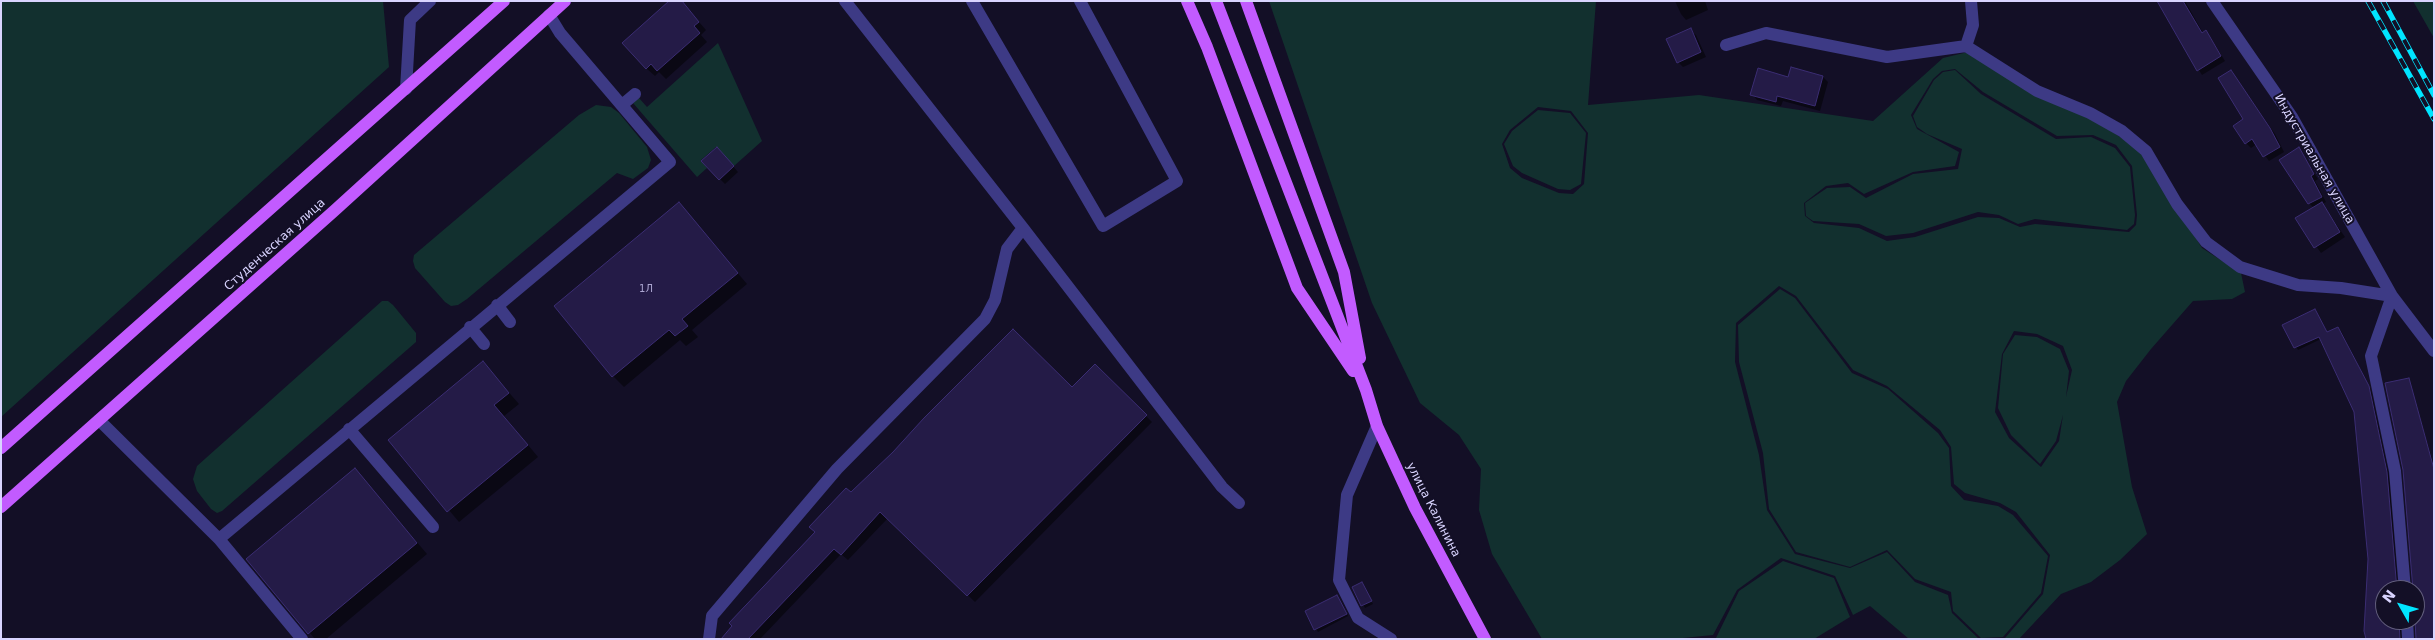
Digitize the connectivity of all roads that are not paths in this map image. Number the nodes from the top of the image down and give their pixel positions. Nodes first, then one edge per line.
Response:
1 (430, 1) edge
2 (504, 1) edge
3 (565, 1) edge
4 (845, 1) edge
5 (972, 1) edge
6 (1080, 1) edge
7 (1188, 1) edge
8 (1216, 1) edge
9 (1246, 1) edge
10 (1971, 1) edge
11 (2212, 1) edge
12 (550, 15) junction
13 (1726, 45) dead end
14 (1966, 46) junction
15 (406, 89) junction
16 (635, 94) dead end
17 (622, 105) junction
18 (1023, 228) junction
19 (2392, 296) junction
20 (496, 305) junction
21 (510, 322) dead end
22 (470, 327) junction
23 (484, 344) dead end
24 (2434, 351) edge
25 (1366, 390) junction
26 (99, 420) junction
27 (1376, 426) junction
28 (349, 429) junction
29 (1, 448) edge
30 (1240, 503) dead end
31 (1, 507) edge
32 (432, 527) dead end
33 (219, 539) junction
34 (2405, 580) edge
35 (302, 639) edge
36 (709, 639) edge
37 (1391, 639) edge
38 (1485, 639) edge

1 - 15 street
2 - 15 main road
3 - 12 main road, Студенческая улица
4 - 18 street
5 - 6 street
7 - 25 main road
8 - 25 main road
9 - 25 main road
10 - 14 street
11 - 19 street, Индустриальная улица
12 - 17 street
12 - 26 main road, Студенческая улица
13 - 14 street
14 - 19 street
15 - 29 main road
16 - 17 street
17 - 20 street
18 - 30 street
18 - 36 street
19 - 24 street, Индустриальная улица
19 - 34 street
20 - 21 street
20 - 22 street
22 - 23 street
22 - 28 street
25 - 27 main road, улица Калинина
26 - 31 main road, Студенческая улица
26 - 33 street
27 - 37 street
27 - 38 main road, улица Калинина
28 - 32 street
28 - 33 street
33 - 35 street

